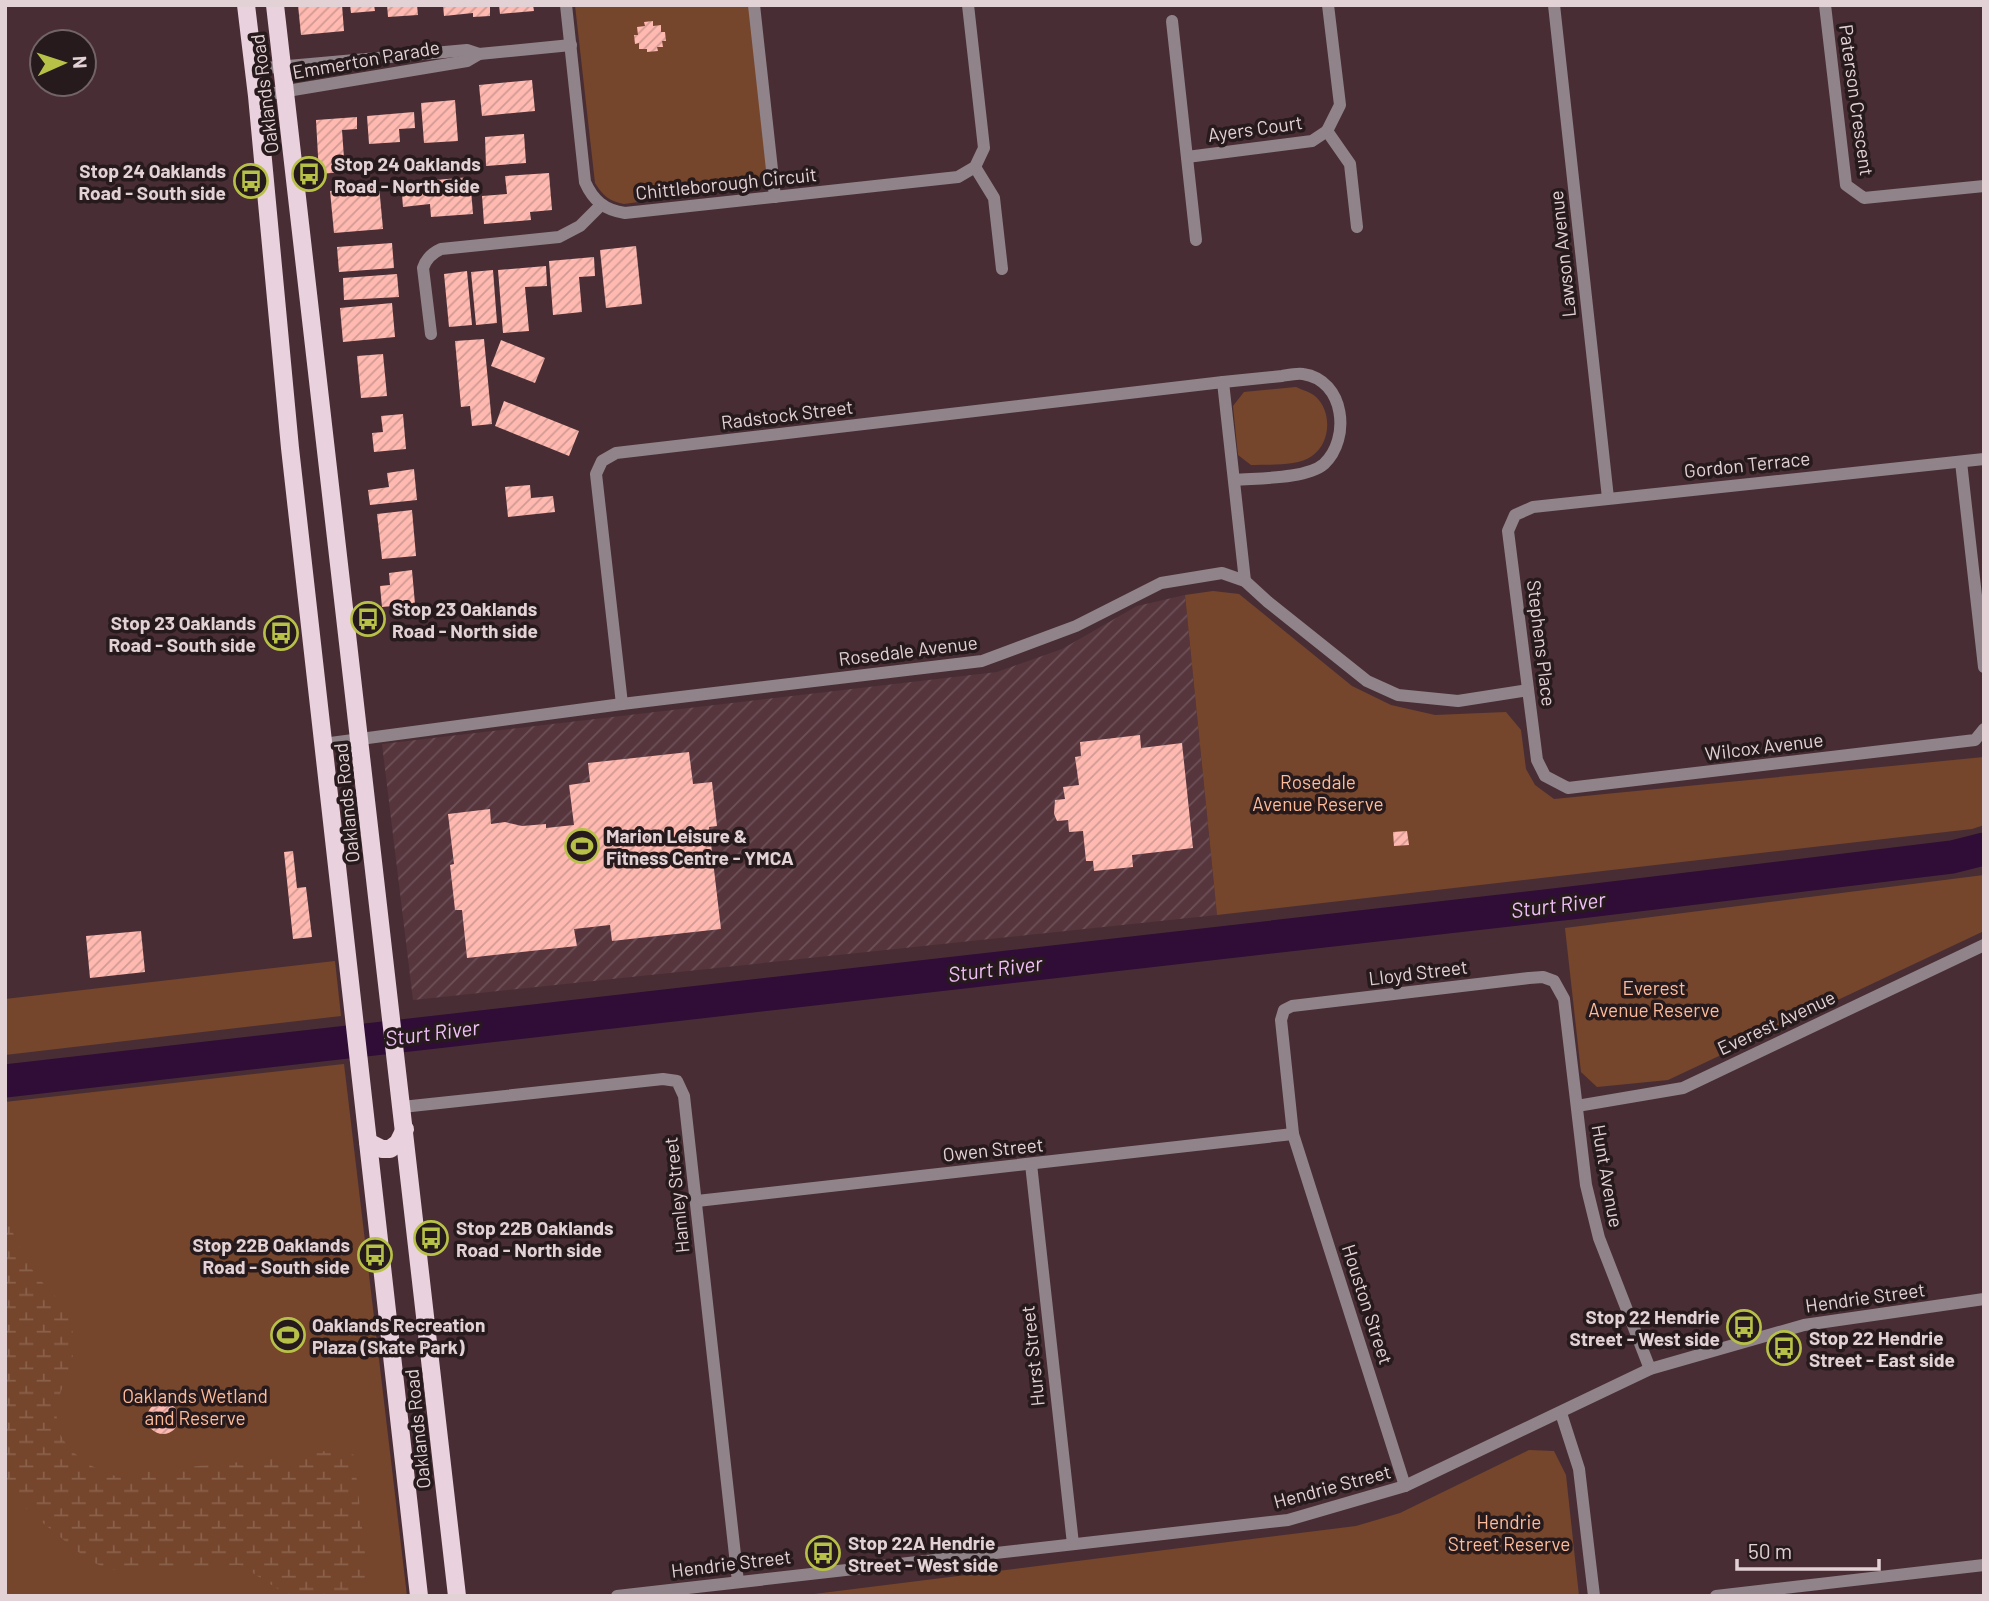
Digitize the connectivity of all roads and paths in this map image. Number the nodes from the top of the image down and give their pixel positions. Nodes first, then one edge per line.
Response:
1 (246, 5) edge
2 (275, 5) edge
3 (566, 5) edge
4 (754, 5) edge
5 (968, 5) edge
6 (1328, 5) edge
7 (1554, 5) edge
8 (1825, 5) edge
9 (1172, 21) dead end
10 (570, 45) junction
11 (479, 54) junction
12 (282, 66) junction
13 (254, 69) junction
14 (285, 92) junction
15 (257, 96) junction
16 (1327, 131) junction
17 (1187, 158) junction
18 (975, 167) junction
19 (1984, 186) edge
20 (775, 197) junction
21 (601, 205) junction
22 (1357, 227) dead end
23 (1196, 240) dead end
24 (1002, 269) dead end
25 (431, 334) dead end
26 (1223, 382) junction
27 (1984, 459) edge
28 (1961, 462) junction
29 (1235, 480) junction
30 (1608, 498) junction
31 (1515, 516) joint
32 (1245, 581) junction
33 (1984, 667) edge
34 (1528, 690) junction
35 (622, 704) junction
36 (1984, 729) edge
37 (360, 740) junction
38 (323, 744) junction
39 (1545, 776) joint
40 (1984, 945) edge
41 (1577, 1106) junction
42 (402, 1107) junction
43 (405, 1129) junction
44 (1293, 1134) junction
45 (368, 1142) junction
46 (1031, 1164) junction
47 (696, 1201) junction
48 (1984, 1299) edge
49 (1650, 1369) junction
50 (1561, 1413) junction
51 (1405, 1486) junction
52 (1073, 1544) junction
53 (1984, 1565) edge
54 (737, 1582) junction
55 (1815, 1590) edge
56 (419, 1596) edge
57 (457, 1596) edge
58 (617, 1596) edge
59 (1594, 1596) edge
60 (1716, 1596) edge

1 - 13 main road, Oaklands Road
2 - 12 main road, Oaklands Road
3 - 10 street
4 - 20 street
5 - 18 street
6 - 16 street
7 - 30 street, Lawson Avenue
8 - 19 street, Paterson Crescent
9 - 17 street, Ayers Court
10 - 11 street, Emmerton Parade
10 - 21 street
11 - 12 street, Emmerton Parade
11 - 14 street, Emmerton Parade
12 - 13 street, Emmerton Parade
12 - 14 main road, Oaklands Road
13 - 15 main road, Oaklands Road
14 - 15 street, Emmerton Parade
14 - 37 main road, Oaklands Road
15 - 38 main road, Oaklands Road
16 - 17 street, Ayers Court
16 - 22 street
17 - 23 street, Ayers Court
18 - 20 street, Chittleborough Circuit
18 - 24 street
20 - 21 street, Chittleborough Circuit
21 - 25 street
26 - 29 street
26 - 29 street, Radstock Street
26 - 35 street, Radstock Street
27 - 28 street, Gordon Terrace
28 - 30 street, Gordon Terrace
28 - 33 street
29 - 32 street
30 - 31 street, Gordon Terrace
31 - 34 street, Stephens Place
32 - 34 street
32 - 35 street, Rosedale Avenue
34 - 39 street, Stephens Place
35 - 37 street, Rosedale Avenue
36 - 39 street, Wilcox Avenue
37 - 38 street, Rosedale Avenue
37 - 42 main road, Oaklands Road
38 - 45 main road, Oaklands Road
40 - 41 street, Everest Avenue
41 - 44 street, Lloyd Street
41 - 49 street, Hunt Avenue
42 - 43 main road, Oaklands Road
42 - 47 street, Hamley Street
43 - 45 main road
43 - 57 main road, Oaklands Road
44 - 46 street, Owen Street
44 - 51 street, Houston Street
45 - 56 main road, Oaklands Road
46 - 47 street, Owen Street
46 - 52 street, Hurst Street
47 - 54 street, Hamley Street
48 - 49 street, Hendrie Street
49 - 50 street, Hendrie Street
50 - 51 street, Hendrie Street
50 - 59 street
51 - 52 street, Hendrie Street
52 - 54 street, Hendrie Street
53 - 55 street
54 - 58 street, Hendrie Street
55 - 60 street

